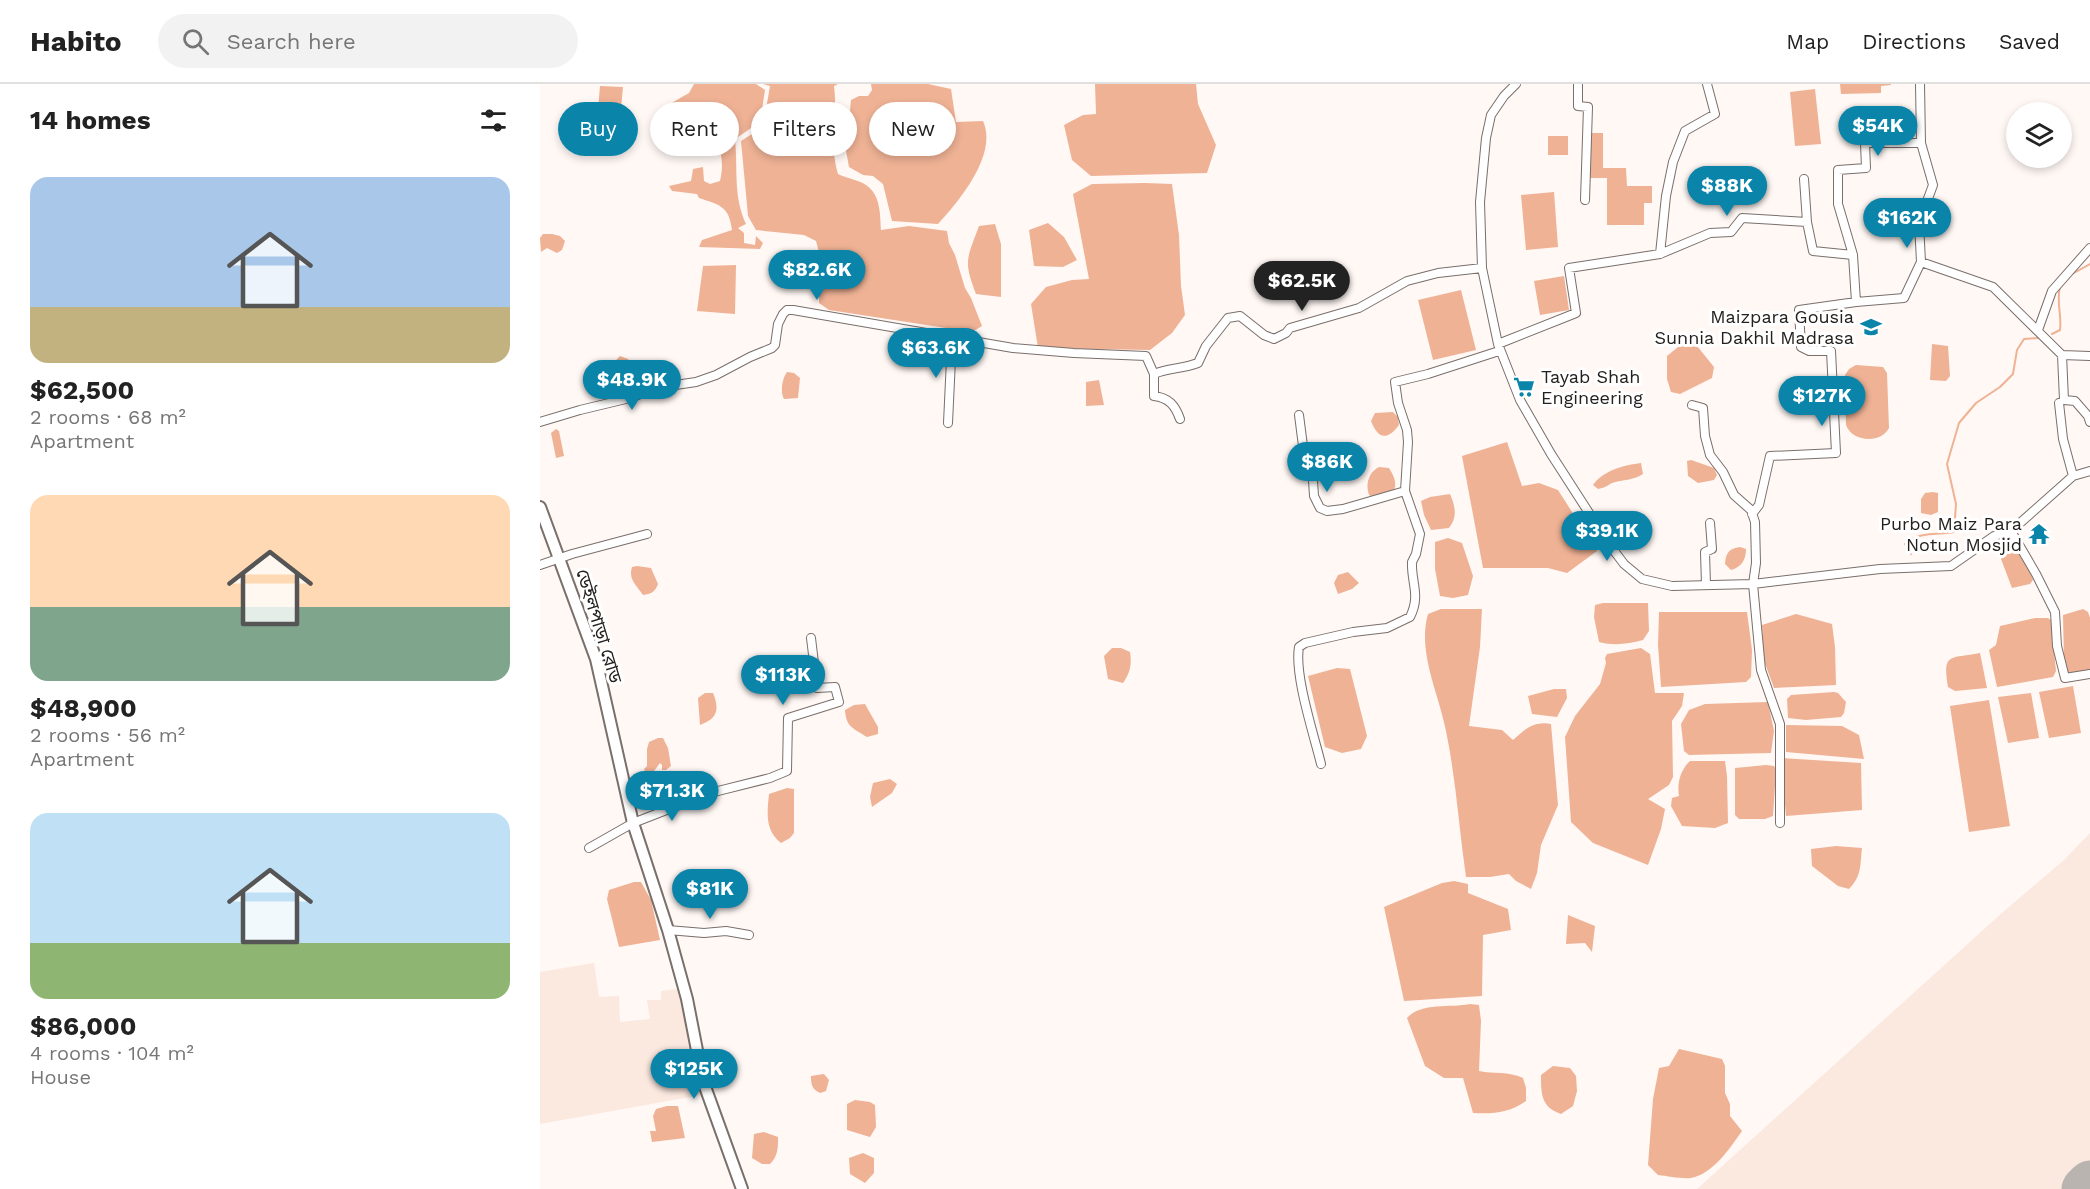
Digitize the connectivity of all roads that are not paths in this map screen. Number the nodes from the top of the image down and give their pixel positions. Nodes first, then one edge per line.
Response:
1 (1516, 84) edge
2 (1578, 84) edge
3 (1707, 84) edge
4 (1920, 84) edge
5 (1921, 143) junction
6 (1804, 179) dead end
7 (1586, 200) dead end
8 (1807, 222) junction
9 (2090, 248) edge
10 (1660, 254) junction
11 (1853, 255) junction
12 (1920, 262) junction
13 (1482, 268) junction
14 (1856, 302) junction
15 (2038, 330) junction
16 (952, 338) junction
17 (1498, 347) junction
18 (2062, 355) junction
19 (2090, 356) edge
20 (1154, 374) junction
21 (2059, 403) dead end
22 (1692, 405) dead end
23 (1299, 415) dead end
24 (1180, 419) dead end
25 (2090, 422) edge
26 (540, 423) edge
27 (948, 423) dead end
28 (2090, 471) edge
29 (2073, 476) junction
30 (1405, 491) junction
31 (540, 507) edge
32 (1752, 514) junction
33 (1710, 523) dead end
34 (2011, 531) junction
35 (646, 534) dead end
36 (560, 559) junction
37 (540, 565) edge
38 (1753, 584) junction
39 (1706, 585) junction
40 (812, 638) dead end
41 (2090, 674) edge
42 (1321, 764) dead end
43 (633, 823) junction
44 (1780, 823) dead end
45 (589, 848) dead end
46 (668, 930) junction
47 (749, 935) dead end
48 (742, 1189) edge

1 - 13 street
2 - 7 street
3 - 10 street
4 - 5 street
5 - 11 street
5 - 12 street
6 - 8 street
8 - 10 street
8 - 11 street
9 - 15 street
10 - 17 street
11 - 14 street
12 - 14 street
12 - 15 street
13 - 17 street
13 - 20 street
14 - 32 street
15 - 18 street
16 - 20 street
16 - 26 street
16 - 27 street
17 - 30 street
17 - 39 street
18 - 19 street
18 - 25 street
20 - 24 street
21 - 29 street
22 - 32 street
23 - 30 street
28 - 29 street
29 - 34 street
30 - 42 street
31 - 36 main road, ডেইলপাড়া রোড
32 - 38 street
33 - 39 street
34 - 38 street
34 - 41 street
35 - 36 street
36 - 37 street
36 - 43 main road, ডেইলপাড়া রোড
38 - 39 street
38 - 44 street
40 - 43 street
43 - 45 street
43 - 46 main road, ডেইলপাড়া রোড
46 - 47 street
46 - 48 main road, ডেইলপাড়া রোড

